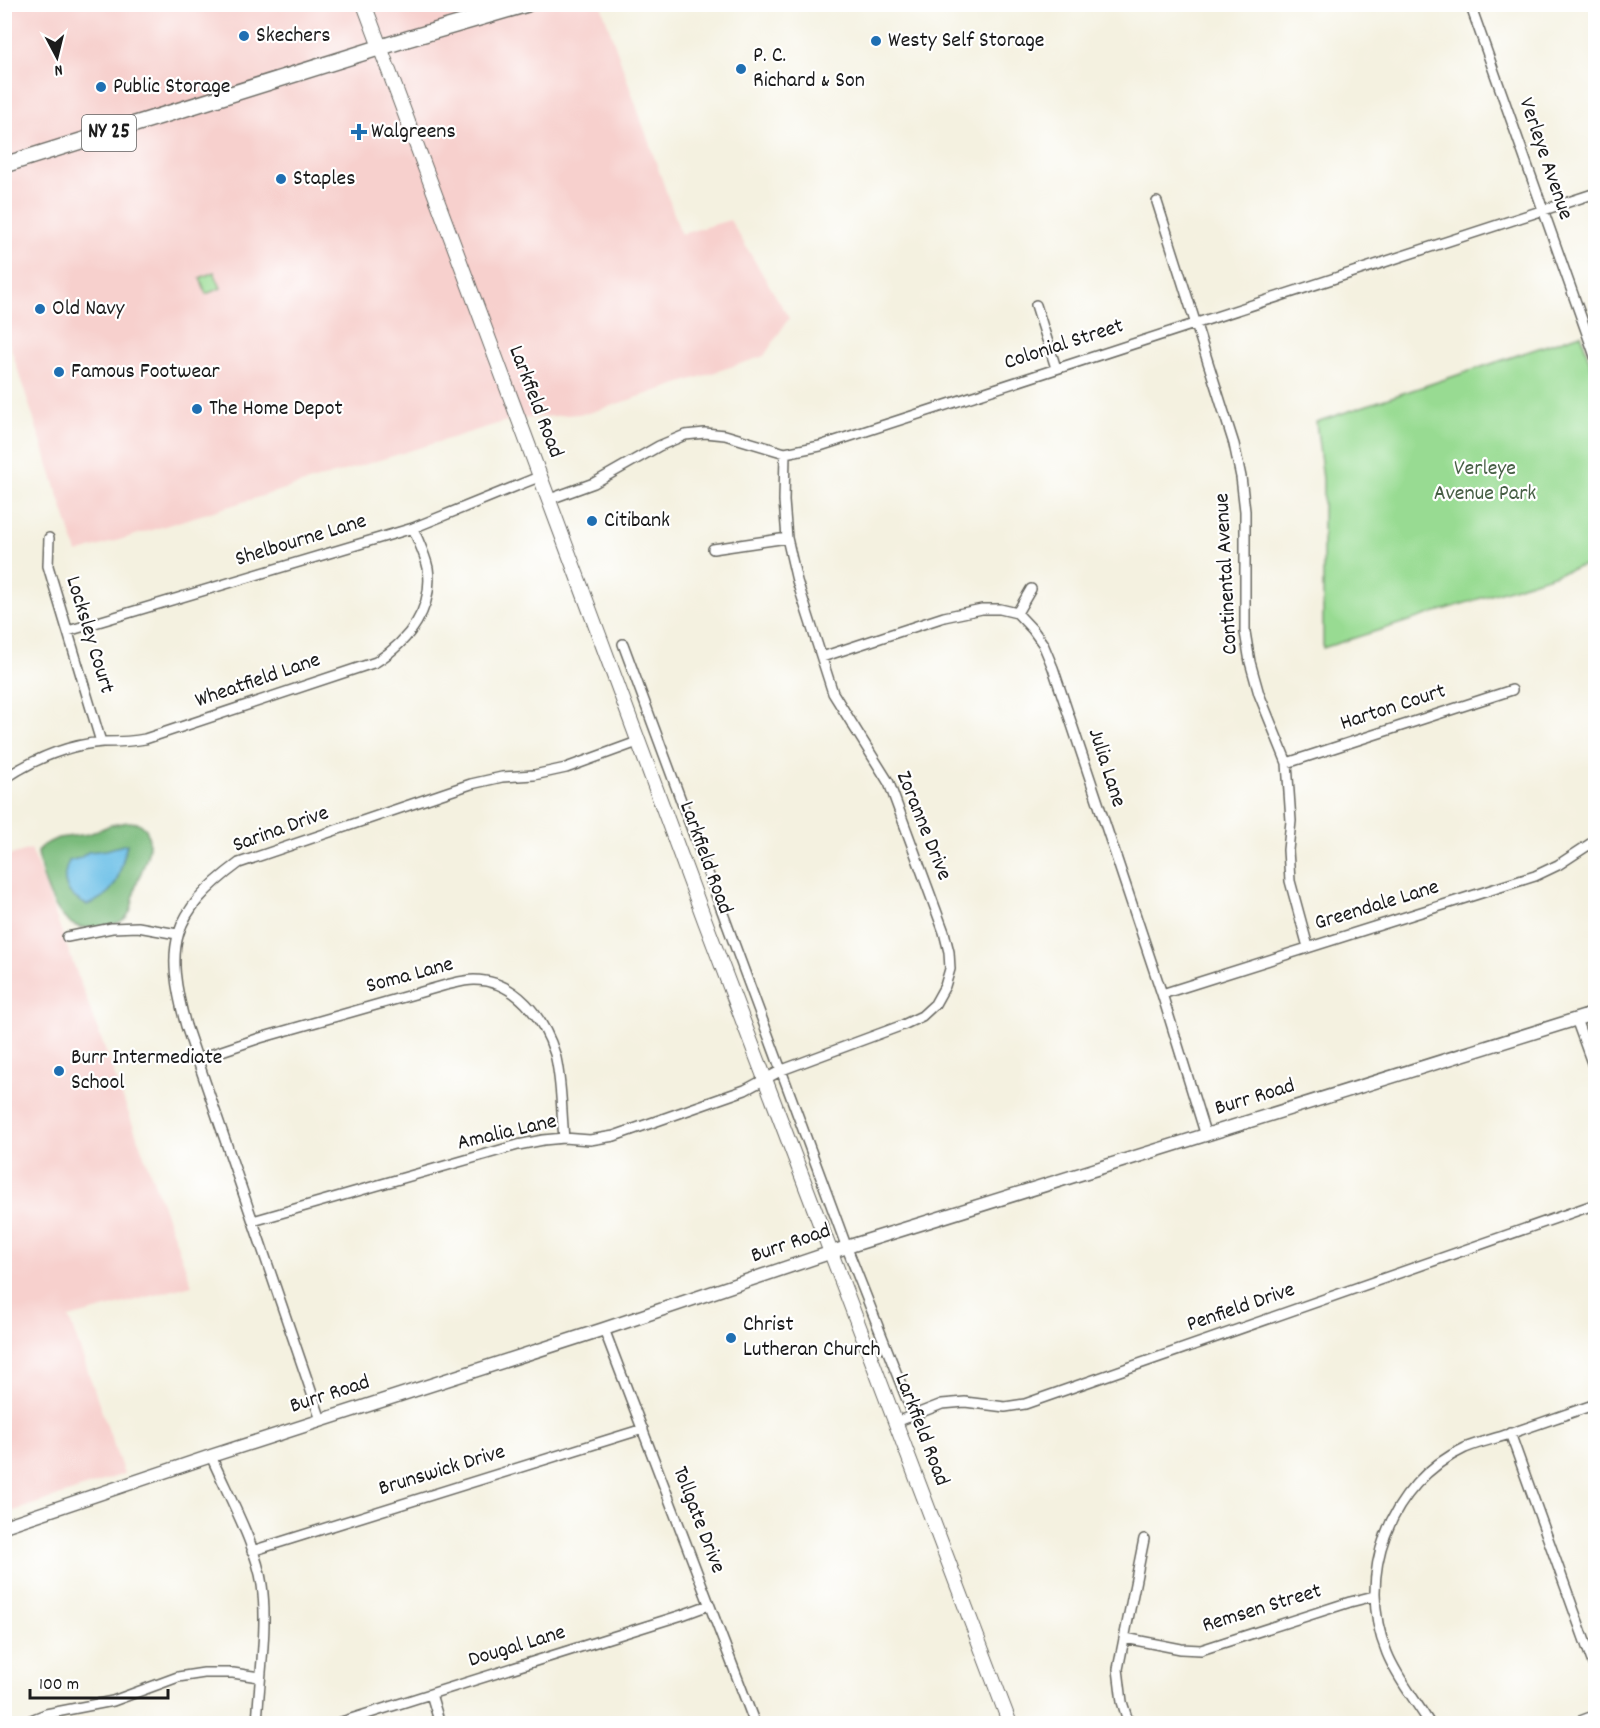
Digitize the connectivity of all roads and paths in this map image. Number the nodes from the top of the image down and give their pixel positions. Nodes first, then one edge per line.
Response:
1 (364, 4) edge
2 (527, 4) edge
3 (1470, 4) edge
4 (380, 48) junction
5 (4, 165) edge
6 (1596, 193) edge
7 (1157, 202) dead end
8 (1542, 210) junction
9 (1036, 305) dead end
10 (1196, 322) junction
11 (1596, 359) edge
12 (1056, 368) junction
13 (785, 453) junction
14 (541, 476) junction
15 (550, 499) junction
16 (413, 528) junction
17 (787, 537) junction
18 (49, 538) dead end
19 (713, 549) dead end
20 (1031, 589) dead end
21 (1017, 614) junction
22 (68, 631) junction
23 (622, 644) dead end
24 (822, 657) junction
25 (1512, 690) dead end
26 (640, 741) junction
27 (101, 742) junction
28 (1287, 763) junction
29 (4, 779) edge
30 (1596, 840) edge
31 (177, 934) junction
32 (67, 937) dead end
33 (1308, 947) junction
34 (1162, 994) junction
35 (1596, 1013) edge
36 (1576, 1019) junction
37 (198, 1059) junction
38 (782, 1070) junction
39 (1596, 1074) edge
40 (766, 1079) junction
41 (1206, 1136) junction
42 (564, 1138) junction
43 (1596, 1204) edge
44 (253, 1221) junction
45 (847, 1248) junction
46 (832, 1253) junction
47 (604, 1329) junction
48 (1596, 1404) edge
49 (912, 1415) junction
50 (321, 1420) junction
51 (896, 1422) junction
52 (643, 1429) junction
53 (1510, 1433) junction
54 (211, 1456) junction
55 (4, 1526) edge
56 (1144, 1539) dead end
57 (252, 1551) junction
58 (1374, 1596) junction
59 (709, 1605) junction
60 (1125, 1638) junction
61 (1596, 1672) edge
62 (259, 1677) junction
63 (431, 1694) junction
64 (1596, 1715) edge
65 (28, 1723) edge
66 (257, 1724) edge
67 (335, 1724) edge
68 (440, 1724) edge
69 (755, 1724) edge
70 (1010, 1724) edge
71 (1129, 1724) edge
72 (1430, 1724) edge
73 (1572, 1724) edge

1 - 4 main road, Larkfield Road
2 - 4 main road, NY 25
3 - 8 street, Verleye Avenue
4 - 5 main road, NY 25
4 - 14 main road, Larkfield Road
6 - 8 street, Colonial Street
7 - 10 street, Continental Avenue
8 - 10 street, Colonial Street
8 - 11 street, Verleye Avenue
9 - 12 street
10 - 12 street, Colonial Street
10 - 28 street, Continental Avenue
12 - 13 street, Colonial Street
13 - 15 street, Colonial Street
13 - 17 street, Zoranne Drive
14 - 15 main road, Larkfield Road
14 - 16 street, Shelbourne Lane
15 - 26 main road, Larkfield Road
16 - 22 street, Shelbourne Lane
16 - 27 street, Wheatfield Lane
17 - 19 street
17 - 24 street, Zoranne Drive
18 - 22 street, Locksley Court
20 - 21 street
21 - 24 street
21 - 34 street, Julia Lane
22 - 27 street, Locksley Court
23 - 38 street, Larkfield Road
24 - 38 street, Zoranne Drive
25 - 28 street, Harton Court
26 - 31 street, Sarina Drive
26 - 40 main road, Larkfield Road
27 - 29 street, Wheatfield Lane
28 - 33 street, Continental Avenue
30 - 33 street, Greendale Lane
31 - 32 street
31 - 37 street, Sarina Drive
33 - 34 street, Greendale Lane
34 - 41 street, Julia Lane
35 - 36 street, Burr Road
36 - 39 street
36 - 41 street, Burr Road
37 - 42 street, Soma Lane
37 - 44 street, Sarina Drive
38 - 40 street, Zoranne Drive
38 - 45 street, Larkfield Road
40 - 42 street, Amalia Lane
40 - 46 main road, Larkfield Road
41 - 45 street, Burr Road
42 - 44 street, Amalia Lane
43 - 49 street, Penfield Drive
44 - 50 street, Sarina Drive
45 - 46 street, Burr Road
45 - 49 street, Larkfield Road
46 - 47 street, Burr Road
46 - 51 main road, Larkfield Road
47 - 50 street, Burr Road
47 - 52 street, Tollgate Drive
48 - 53 street
49 - 51 street, Penfield Drive
50 - 54 street, Burr Road
51 - 70 main road, Larkfield Road
52 - 57 street, Brunswick Drive
52 - 59 street, Tollgate Drive
53 - 58 street
53 - 61 street
54 - 55 street, Burr Road
54 - 57 street
56 - 60 street
57 - 62 street
58 - 60 street, Remsen Street
58 - 72 street
59 - 63 street, Dougal Lane
59 - 69 street, Tollgate Drive
60 - 71 street
62 - 65 street
62 - 66 street
63 - 67 street, Dougal Lane
63 - 68 street
64 - 73 street

